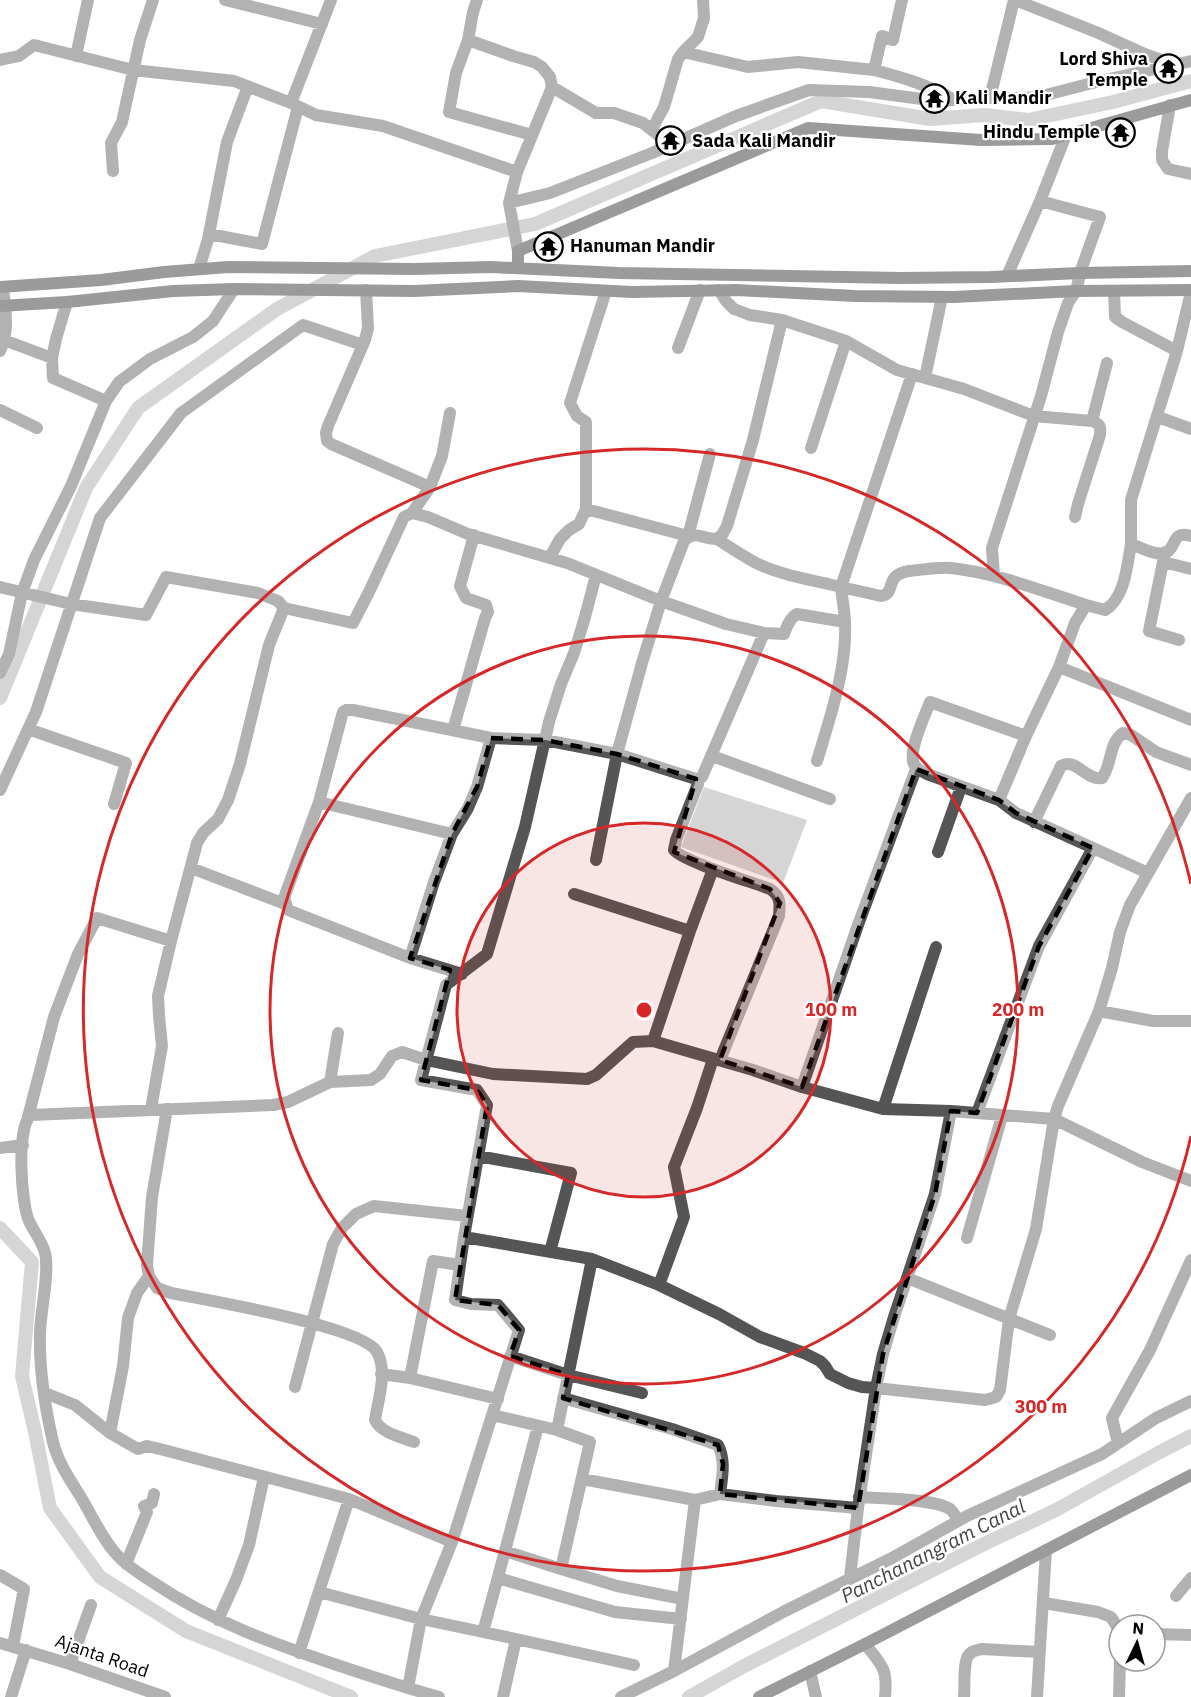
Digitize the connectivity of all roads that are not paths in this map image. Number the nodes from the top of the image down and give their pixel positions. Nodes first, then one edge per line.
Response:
1 (88, 0) edge
2 (153, 0) edge
3 (225, 0) edge
4 (331, 0) edge
5 (477, 0) edge
6 (703, 0) edge
7 (902, 0) edge
8 (1014, 0) edge
9 (322, 24) junction
10 (468, 40) junction
11 (683, 52) junction
12 (76, 56) junction
13 (0, 60) edge
14 (1191, 61) edge
15 (1174, 64) junction
16 (133, 70) junction
17 (874, 70) junction
18 (248, 86) junction
19 (552, 87) junction
20 (990, 98) junction
21 (954, 100) junction
22 (1191, 100) edge
23 (294, 105) junction
24 (1170, 105) junction
25 (652, 129) junction
26 (532, 135) junction
27 (1066, 135) junction
28 (671, 145) junction
29 (113, 171) dead end
30 (517, 172) junction
31 (1191, 174) edge
32 (1040, 201) junction
33 (509, 203) junction
34 (210, 234) junction
35 (518, 251) junction
36 (518, 268) junction
37 (200, 269) junction
38 (1191, 271) edge
39 (659, 273) junction
40 (1080, 273) junction
41 (1007, 276) junction
42 (2, 287) edge
43 (234, 288) junction
44 (366, 290) junction
45 (700, 290) junction
46 (719, 290) junction
47 (606, 291) junction
48 (657, 291) junction
49 (1076, 291) junction
50 (1114, 291) junction
51 (1191, 291) edge
52 (942, 297) junction
53 (67, 302) junction
54 (2, 306) edge
55 (782, 320) junction
56 (1186, 337) edge
57 (846, 340) junction
58 (363, 345) junction
59 (2, 346) edge
60 (678, 348) dead end
61 (1177, 351) junction
62 (52, 358) junction
63 (1107, 363) dead end
64 (912, 374) junction
65 (925, 378) junction
66 (106, 400) junction
67 (0, 410) edge
68 (450, 412) dead end
69 (1034, 416) junction
70 (1158, 417) junction
71 (1092, 421) junction
72 (37, 428) dead end
73 (1191, 429) edge
74 (811, 448) dead end
75 (710, 454) dead end
76 (430, 487) junction
77 (586, 509) junction
78 (412, 513) junction
79 (1075, 517) dead end
80 (474, 535) junction
81 (688, 536) junction
82 (1191, 536) edge
83 (717, 540) junction
84 (1131, 544) junction
85 (550, 557) junction
86 (1164, 557) junction
87 (1191, 569) edge
88 (596, 574) junction
89 (994, 576) junction
90 (0, 587) edge
91 (841, 587) junction
92 (26, 593) junction
93 (661, 601) junction
94 (67, 603) junction
95 (1086, 605) junction
96 (284, 608) junction
97 (845, 622) junction
98 (764, 633) junction
99 (1179, 640) dead end
100 (1059, 667) junction
101 (0, 673) edge
102 (1191, 708) edge
103 (1191, 720) edge
104 (28, 729) junction
105 (453, 730) junction
106 (1026, 736) junction
107 (491, 738) junction
108 (545, 740) junction
109 (617, 754) junction
110 (712, 756) junction
111 (817, 761) dead end
112 (1191, 765) edge
113 (916, 768) junction
114 (702, 777) dead end
115 (961, 787) junction
116 (0, 790) edge
117 (1191, 798) edge
118 (830, 799) dead end
119 (999, 800) junction
120 (319, 802) junction
121 (114, 804) dead end
122 (1034, 822) junction
123 (452, 834) junction
124 (1093, 848) junction
125 (938, 852) dead end
126 (596, 860) dead end
127 (191, 868) junction
128 (713, 869) junction
129 (1148, 873) junction
130 (574, 894) dead end
131 (285, 904) junction
132 (690, 931) junction
133 (171, 941) junction
134 (936, 947) dead end
135 (410, 958) junction
136 (462, 974) junction
137 (1099, 1011) junction
138 (1191, 1021) edge
139 (338, 1033) dead end
140 (653, 1041) junction
141 (426, 1060) junction
142 (717, 1060) junction
143 (330, 1082) junction
144 (801, 1086) junction
145 (151, 1109) junction
146 (166, 1109) junction
147 (883, 1109) junction
148 (951, 1111) junction
149 (977, 1113) junction
150 (1002, 1116) junction
151 (28, 1117) junction
152 (1054, 1119) junction
153 (22, 1145) junction
154 (0, 1148) edge
155 (478, 1156) junction
156 (1191, 1181) edge
157 (467, 1216) junction
158 (464, 1237) junction
159 (967, 1238) dead end
160 (550, 1252) junction
161 (592, 1259) junction
162 (460, 1265) junction
163 (1190, 1266) edge
164 (149, 1276) junction
165 (907, 1278) junction
166 (659, 1285) junction
167 (1009, 1318) junction
168 (313, 1323) junction
169 (1050, 1335) dead end
170 (510, 1356) junction
171 (381, 1374) junction
172 (568, 1375) junction
173 (410, 1378) junction
174 (295, 1387) dead end
175 (876, 1388) junction
176 (642, 1393) dead end
177 (45, 1394) junction
178 (563, 1398) junction
179 (498, 1399) junction
180 (1191, 1401) edge
181 (492, 1415) junction
182 (538, 1426) junction
183 (557, 1430) junction
184 (110, 1434) junction
185 (414, 1442) dead end
186 (1118, 1443) junction
187 (264, 1477) junction
188 (582, 1479) junction
189 (1189, 1479) edge
190 (154, 1494) dead end
191 (720, 1494) junction
192 (349, 1499) junction
193 (695, 1500) junction
194 (859, 1502) junction
195 (958, 1521) junction
196 (452, 1542) junction
197 (1046, 1550) junction
198 (505, 1551) junction
199 (126, 1564) junction
200 (561, 1569) junction
201 (0, 1575) edge
202 (498, 1578) junction
203 (850, 1578) junction
204 (1191, 1578) edge
205 (319, 1592) junction
206 (1176, 1596) dead end
207 (683, 1599) junction
208 (1044, 1603) junction
209 (91, 1605) dead end
210 (1107, 1615) edge
211 (421, 1619) junction
212 (681, 1619) junction
213 (218, 1620) junction
214 (483, 1632) junction
215 (1167, 1634) edge
216 (1191, 1635) edge
217 (516, 1639) junction
218 (0, 1643) edge
219 (865, 1644) junction
220 (13, 1646) junction
221 (26, 1650) junction
222 (1040, 1652) junction
223 (299, 1653) junction
224 (70, 1664) junction
225 (634, 1665) dead end
226 (674, 1671) junction
227 (810, 1671) junction
228 (1120, 1673) edge
229 (408, 1688) junction
230 (146, 1694) edge
231 (11, 1697) edge
232 (165, 1697) edge
233 (439, 1697) edge
234 (503, 1697) edge
235 (621, 1697) edge
236 (759, 1697) edge
237 (816, 1697) edge
238 (885, 1697) edge
239 (964, 1697) edge
240 (1037, 1697) edge
241 (1119, 1697) edge

1 - 12 street
2 - 16 street
3 - 9 street
4 - 9 street
5 - 10 street
6 - 11 street
7 - 17 street
8 - 15 street
8 - 20 street
9 - 23 street
10 - 19 street
10 - 26 street
11 - 17 street
11 - 25 street
12 - 13 street
12 - 16 street
14 - 15 street
15 - 20 street
16 - 18 street
16 - 29 street
17 - 21 street
18 - 23 street
18 - 34 street
19 - 25 street
19 - 26 street
20 - 21 street
21 - 28 street
22 - 24 main road
23 - 30 street
23 - 34 street
24 - 27 main road
24 - 31 street
25 - 28 street
26 - 30 street
27 - 32 street
27 - 35 main road
28 - 33 street
30 - 33 street
32 - 40 street
32 - 41 street
33 - 35 street
34 - 37 street
35 - 36 main road
36 - 37 main road
36 - 39 main road
37 - 42 main road
38 - 40 main road
39 - 41 main road
39 - 48 street
40 - 41 main road
40 - 49 street
42 - 54 street
43 - 44 main road
43 - 53 main road
43 - 66 street
44 - 47 main road
44 - 58 street
45 - 46 main road
45 - 48 main road
45 - 60 street
46 - 52 main road
46 - 55 street
47 - 48 main road
47 - 77 street
49 - 50 main road
49 - 52 main road
49 - 69 street
50 - 51 main road
50 - 61 street
51 - 56 street
52 - 65 street
53 - 54 main road
53 - 62 street
54 - 59 street
55 - 57 street
55 - 83 street
56 - 61 street
57 - 64 street
57 - 74 street
58 - 76 street
58 - 94 street
59 - 62 street
61 - 70 street
62 - 66 street
63 - 71 street
64 - 65 street
64 - 91 street
65 - 69 street
66 - 92 street
67 - 72 street
68 - 76 street
69 - 71 street
69 - 89 street
70 - 73 street
70 - 84 street
71 - 79 street
75 - 81 street
76 - 78 street
77 - 81 street
77 - 85 street
78 - 80 street
78 - 96 street
80 - 85 street
80 - 105 street
81 - 83 street
81 - 93 street
82 - 86 street
83 - 91 street
84 - 86 street
84 - 95 street
85 - 88 street
86 - 87 street
86 - 99 street
88 - 93 street
88 - 108 street
89 - 91 street
89 - 95 street
90 - 92 street
91 - 97 street
92 - 94 street
92 - 101 street
93 - 98 street
93 - 109 street
94 - 96 street
94 - 104 street
95 - 100 street
96 - 127 street
97 - 98 street
97 - 111 street
98 - 110 street
100 - 103 street
100 - 106 street
102 - 103 street
104 - 116 street
104 - 121 street
105 - 107 street
105 - 120 street
106 - 113 street
106 - 119 street
107 - 108 street
107 - 123 street
108 - 109 street
108 - 136 street
109 - 126 street
109 - 128 street
110 - 114 street
110 - 118 street
112 - 122 street
113 - 115 street
113 - 144 street
115 - 119 street
115 - 125 street
117 - 129 street
119 - 122 street
120 - 123 street
120 - 131 street
122 - 124 street
123 - 135 street
124 - 129 street
124 - 149 street
127 - 131 street
127 - 133 street
128 - 132 street
128 - 142 street
129 - 137 street
130 - 132 street
131 - 135 street
132 - 140 street
133 - 145 street
133 - 151 street
134 - 147 street
135 - 136 street
136 - 141 street
137 - 138 street
137 - 152 street
139 - 143 street
140 - 141 street
140 - 142 street
141 - 143 street
141 - 155 street
142 - 144 street
142 - 166 street
143 - 146 street
144 - 147 street
145 - 146 street
145 - 151 street
146 - 164 street
147 - 148 street
148 - 149 street
148 - 165 street
149 - 150 street
150 - 152 street
150 - 159 street
151 - 153 street
152 - 156 street
152 - 167 street
153 - 154 street
153 - 177 street
155 - 157 street
155 - 160 street
157 - 158 street
157 - 168 street
158 - 160 street
158 - 162 street
160 - 161 street
161 - 166 street
161 - 172 street
162 - 170 street
162 - 173 street
163 - 186 street
164 - 168 street
164 - 184 street
165 - 167 street
165 - 175 street
166 - 175 street
167 - 169 street
167 - 175 street
168 - 171 street
168 - 174 street
170 - 172 street
170 - 179 street
171 - 173 street
171 - 185 street
172 - 176 street
172 - 178 street
173 - 179 street
175 - 194 street
177 - 184 street
177 - 199 street
178 - 183 street
178 - 191 street
179 - 181 street
180 - 186 street
181 - 182 street
181 - 196 street
182 - 183 street
182 - 198 street
183 - 188 street
184 - 187 street
186 - 195 street
187 - 192 street
187 - 213 street
188 - 193 street
188 - 200 street
189 - 197 main road
190 - 199 street
191 - 193 street
191 - 194 street
192 - 196 street
192 - 205 street
193 - 207 street
194 - 195 street
194 - 203 street
195 - 203 street
196 - 211 street
197 - 208 street
197 - 219 main road
198 - 200 street
198 - 202 street
199 - 213 street
200 - 207 street
201 - 220 street
202 - 212 street
202 - 214 street
203 - 226 street
204 - 206 street
205 - 211 street
205 - 223 street
207 - 212 street
208 - 210 street
208 - 222 street
209 - 224 street
211 - 214 street
211 - 229 street
212 - 226 street
213 - 223 street
214 - 217 street
215 - 216 street
217 - 225 street
217 - 234 street
218 - 220 street, Ajanta Road
219 - 227 main road
219 - 238 street
220 - 221 street, Ajanta Road
221 - 224 street, Ajanta Road
221 - 231 street, Ajanta Road
222 - 239 street
222 - 240 street
223 - 229 street
224 - 230 street, Ajanta Road
226 - 235 street
227 - 236 main road
227 - 237 street
228 - 241 street
229 - 233 street
230 - 232 street, Ajanta Road

